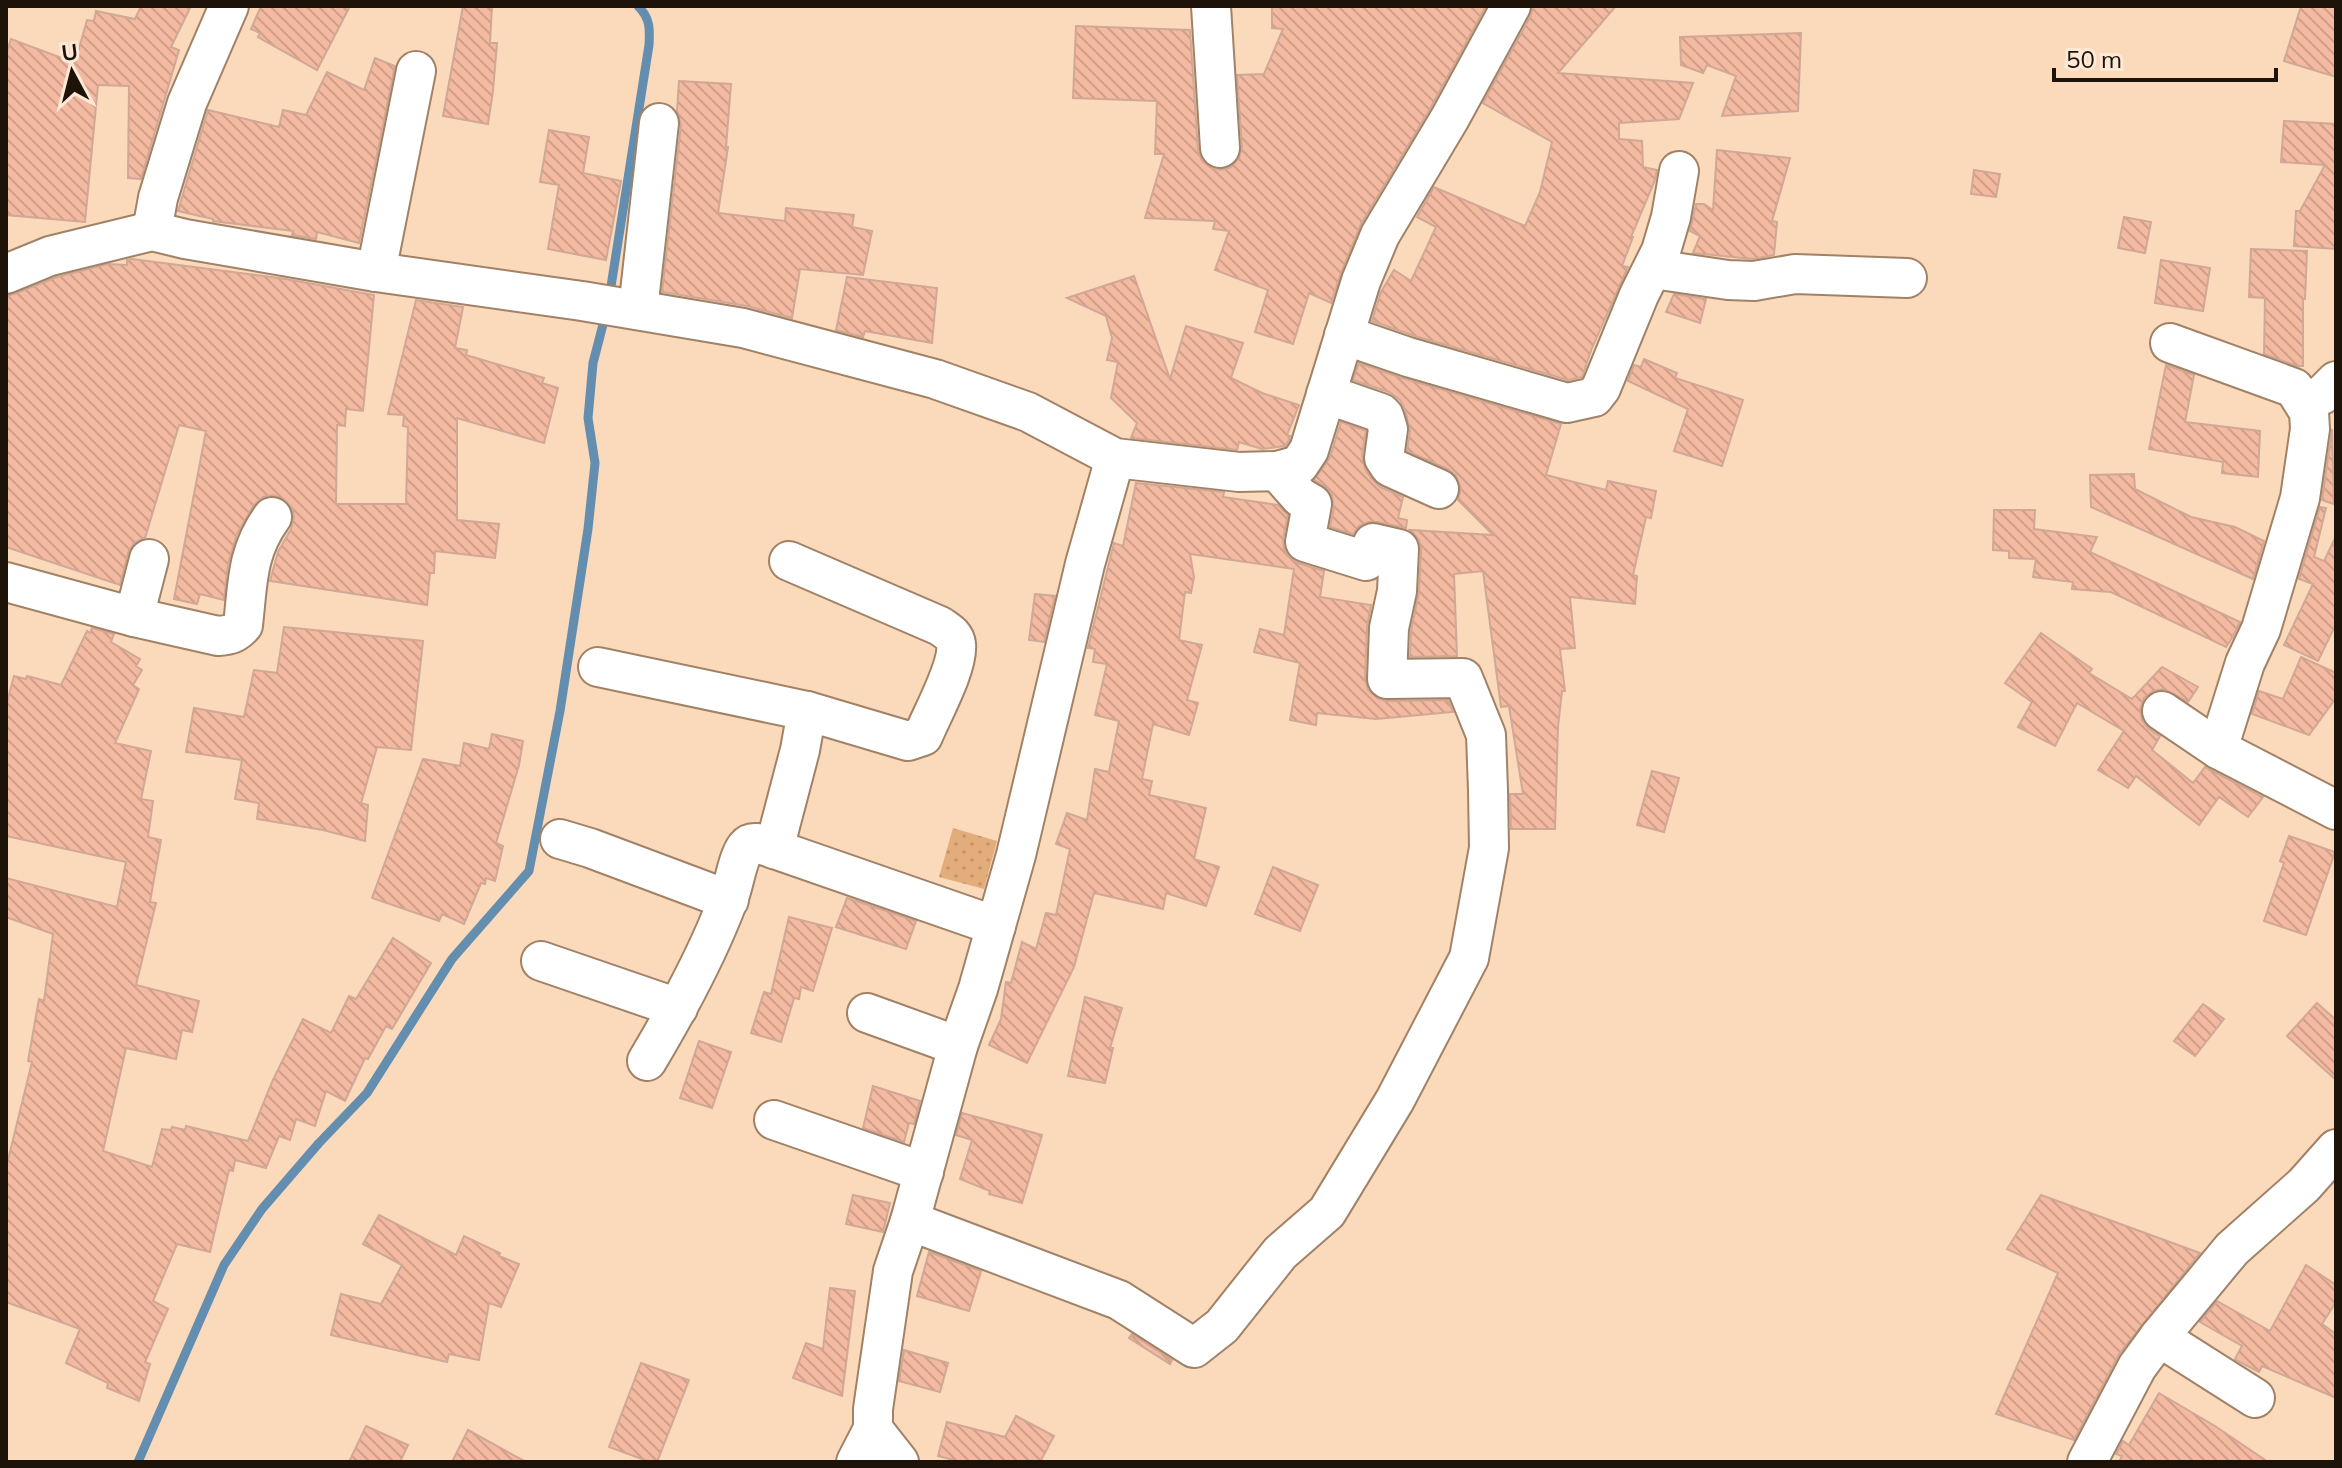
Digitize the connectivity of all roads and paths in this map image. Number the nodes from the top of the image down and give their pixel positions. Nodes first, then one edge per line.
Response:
1 (229, 6) edge
2 (1211, 6) edge
3 (1511, 6) edge
4 (416, 71) dead end
5 (659, 123) dead end
6 (1220, 148) dead end
7 (1679, 171) dead end
8 (152, 231) junction
9 (1653, 269) junction
10 (376, 272) junction
11 (6, 274) edge
12 (1907, 278) dead end
13 (634, 310) junction
14 (1344, 335) junction
15 (2170, 343) dead end
16 (2336, 381) edge
17 (1326, 394) junction
18 (2304, 401) junction
19 (1115, 458) junction
20 (1277, 471) junction
21 (1439, 489) dead end
22 (272, 517) dead end
23 (149, 559) dead end
24 (789, 561) dead end
25 (6, 582) edge
26 (134, 617) junction
27 (598, 667) dead end
28 (807, 711) junction
29 (2162, 711) dead end
30 (2218, 749) junction
31 (2336, 810) edge
32 (560, 839) dead end
33 (774, 849) junction
34 (729, 900) junction
35 (996, 926) junction
36 (541, 961) dead end
37 (678, 1008) junction
38 (867, 1013) dead end
39 (958, 1046) junction
40 (647, 1061) dead end
41 (774, 1120) dead end
42 (2336, 1149) edge
43 (924, 1172) junction
44 (2320, 1191) edge
45 (910, 1221) junction
46 (2159, 1337) junction
47 (2255, 1398) dead end
48 (865, 1446) edge
49 (899, 1462) edge
50 (2087, 1462) edge

1 - 8 street
2 - 6 street
3 - 14 street
4 - 10 street
5 - 13 street
7 - 9 street
8 - 10 street
8 - 11 street
9 - 12 street
9 - 14 street
10 - 13 street
13 - 19 street
14 - 17 street
15 - 18 street
16 - 18 street
17 - 20 street
17 - 21 street
18 - 30 street
19 - 20 street
19 - 35 street
20 - 45 street
22 - 26 street
23 - 26 street
24 - 28 street
25 - 26 street
27 - 28 street
28 - 33 street
29 - 30 street
30 - 31 street
32 - 34 street
33 - 34 street
33 - 35 street
34 - 37 street
35 - 39 street
36 - 37 street
37 - 40 street
38 - 39 street
39 - 43 street
41 - 43 street
42 - 44 street
43 - 45 street
44 - 46 street
45 - 48 street
46 - 47 street
46 - 50 street
48 - 49 street

